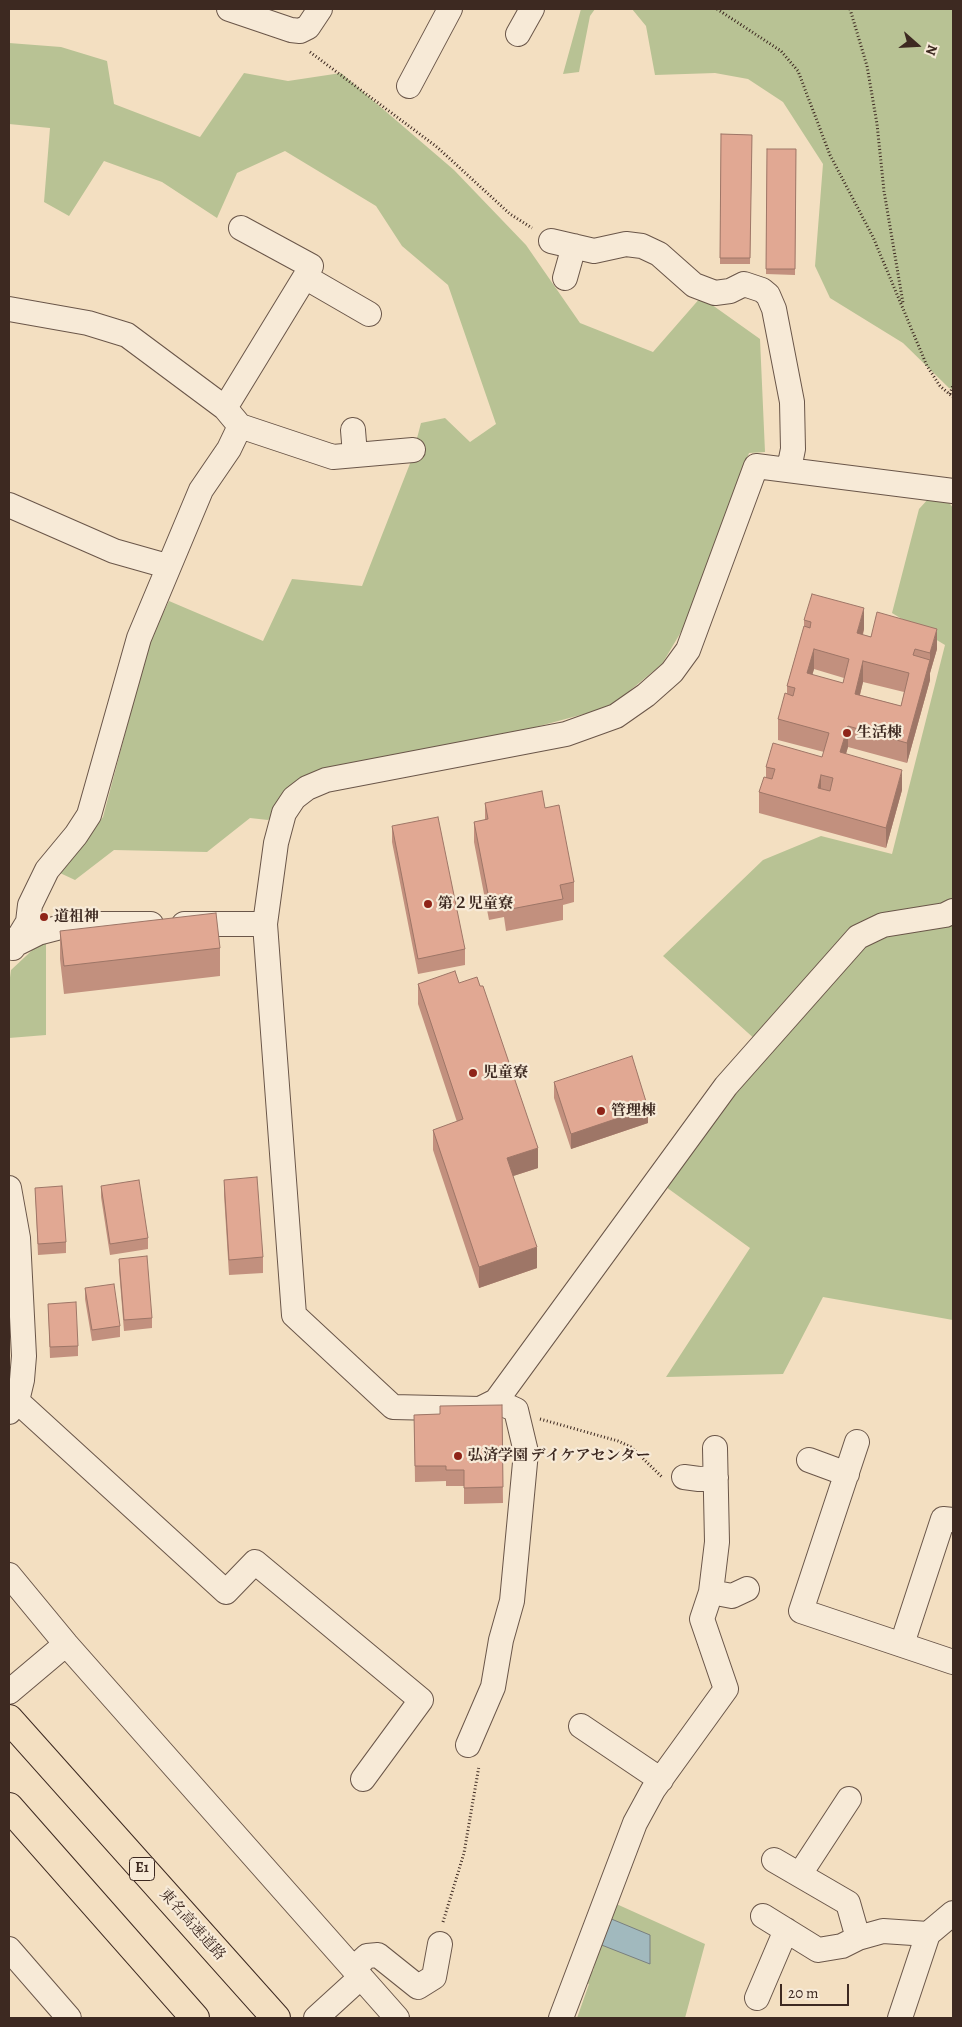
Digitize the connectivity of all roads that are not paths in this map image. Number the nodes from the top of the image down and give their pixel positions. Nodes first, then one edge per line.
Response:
1 (229, 9) edge
2 (320, 9) edge
3 (450, 9) edge
4 (532, 9) edge
5 (518, 34) dead end
6 (409, 86) dead end
7 (241, 228) dead end
8 (551, 241) road end
9 (574, 246) junction
10 (305, 277) junction
11 (565, 278) dead end
12 (9, 309) edge
13 (368, 314) dead end
14 (233, 417) junction
15 (353, 430) dead end
16 (413, 450) dead end
17 (355, 455) junction
18 (788, 469) junction
19 (953, 491) edge
20 (9, 505) edge
21 (168, 566) junction
22 (953, 911) edge
23 (265, 924) junction
24 (11, 947) edge
25 (9, 1188) edge
26 (496, 1401) junction
27 (13, 1406) edge
28 (857, 1442) dead end
29 (715, 1448) dead end
30 (809, 1460) dead end
31 (847, 1474) junction
32 (684, 1477) dead end
33 (716, 1478) junction
34 (953, 1520) edge
35 (9, 1575) edge
36 (747, 1589) dead end
37 (711, 1592) junction
38 (66, 1644) junction
39 (902, 1644) junction
40 (953, 1662) edge
41 (9, 1692) edge
42 (9, 1719) edge
43 (581, 1726) dead end
44 (468, 1745) dead end
45 (363, 1779) dead end
46 (660, 1780) junction
47 (848, 1799) dead end
48 (9, 1807) edge
49 (774, 1860) dead end
50 (800, 1874) junction
51 (953, 1913) edge
52 (763, 1916) dead end
53 (786, 1930) junction
54 (928, 1934) junction
55 (440, 1937) road end
56 (858, 1938) junction
57 (9, 1950) edge
58 (357, 1972) junction
59 (757, 1998) dead end
60 (320, 2014) edge
61 (69, 2018) edge
62 (195, 2018) edge
63 (276, 2018) edge
64 (397, 2018) edge
65 (561, 2018) edge
66 (900, 2018) edge

1 - 2 street
3 - 6 street
4 - 5 street
7 - 10 street
8 - 9 street
9 - 11 street
9 - 18 street
10 - 13 street
10 - 14 street
12 - 14 street
14 - 17 street
14 - 21 street
15 - 17 street
16 - 17 street
18 - 19 street
18 - 23 street
20 - 21 street
21 - 24 street
22 - 26 street
23 - 24 street
23 - 26 street
25 - 27 street
26 - 44 street
27 - 45 street
28 - 31 street
29 - 33 street
30 - 31 street
31 - 39 street
32 - 33 street
33 - 37 street
34 - 39 street
35 - 38 street
36 - 37 street
37 - 46 street
38 - 41 street
38 - 58 street
39 - 40 street
42 - 63 highway, 東名高速道路 / E1
43 - 46 street
46 - 65 street
47 - 50 street
48 - 62 highway
49 - 50 street
50 - 56 street
51 - 54 street
52 - 53 street
53 - 56 street
53 - 59 street
54 - 56 street
54 - 66 street
55 - 58 street
57 - 61 street
58 - 60 street
58 - 64 street

